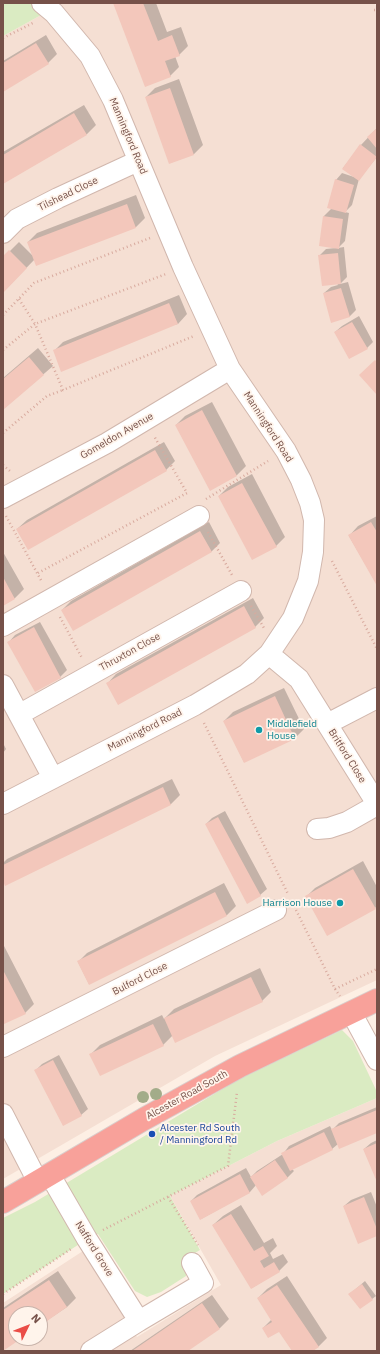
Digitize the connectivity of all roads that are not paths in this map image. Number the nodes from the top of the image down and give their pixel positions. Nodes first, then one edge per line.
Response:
1 (48, 8) edge
2 (138, 161) junction
3 (3, 232) edge
4 (230, 369) junction
5 (3, 498) edge
6 (197, 511) road end
7 (241, 591) road end
8 (3, 626) edge
9 (272, 650) junction
10 (3, 685) edge
11 (377, 698) edge
12 (20, 714) junction
13 (327, 724) junction
14 (53, 778) junction
15 (3, 804) edge
16 (377, 804) edge
17 (317, 829) dead end
18 (286, 903) road end
19 (377, 1000) edge
20 (351, 1012) junction
21 (3, 1047) edge
22 (377, 1060) edge
23 (3, 1114) edge
24 (44, 1179) junction
25 (3, 1202) edge
26 (192, 1263) road end
27 (139, 1321) junction
28 (91, 1351) edge

1 - 2 street, Manningford Road
2 - 3 street, Tilshead Close
2 - 4 street, Manningford Road
4 - 5 street, Gomeldon Avenue
4 - 9 street, Manningford Road
6 - 8 street
7 - 12 street, Thruxton Close
9 - 13 street, Britford Close
9 - 14 street, Manningford Road
10 - 12 street
11 - 13 street
12 - 14 street
13 - 16 street, Britford Close
14 - 15 street, Manningford Road
16 - 17 street
18 - 21 street, Bulford Close
19 - 20 highway, Alcester Road South
20 - 22 street
20 - 24 highway, Alcester Road South
23 - 24 street
24 - 25 highway, Alcester Road South
24 - 27 street, Nafford Grove
26 - 27 street
27 - 28 street

